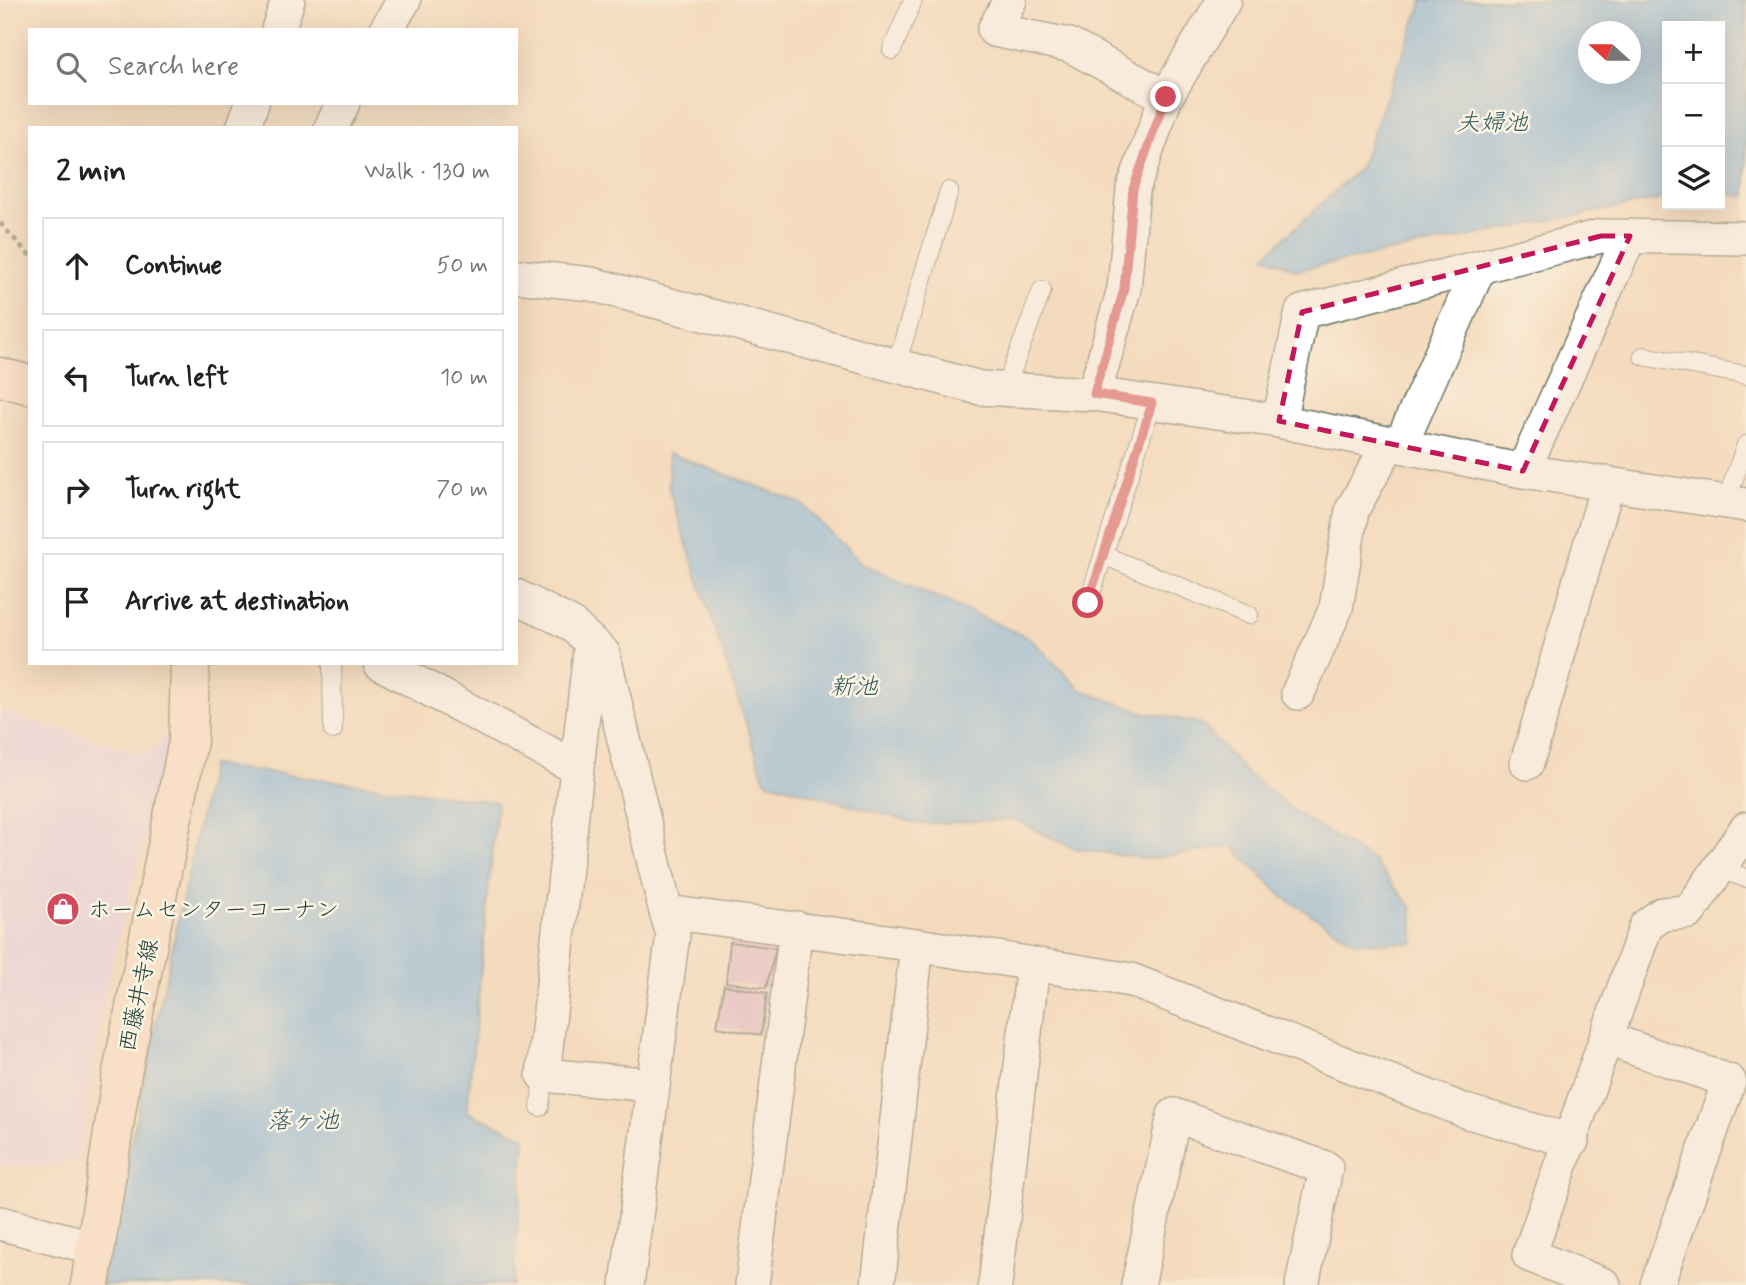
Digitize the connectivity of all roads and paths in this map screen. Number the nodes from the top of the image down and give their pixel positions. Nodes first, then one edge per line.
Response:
1 (288, 0) edge
2 (404, 0) edge
3 (913, 0) edge
4 (1010, 0) edge
5 (1224, 0) edge
6 (279, 28) edge
7 (387, 28) edge
8 (892, 50) dead end
9 (1166, 97) junction
10 (251, 105) edge
11 (342, 105) edge
12 (244, 126) edge
13 (332, 126) edge
14 (949, 191) dead end
15 (0, 223) edge
16 (1630, 236) junction
17 (1746, 239) edge
18 (28, 254) edge
19 (1479, 268) junction
20 (518, 276) edge
21 (1042, 290) dead end
22 (1643, 356) dead end
23 (896, 365) junction
24 (1746, 375) edge
25 (0, 377) edge
26 (28, 384) edge
27 (1005, 389) junction
28 (1094, 394) junction
29 (1152, 403) junction
30 (1279, 421) junction
31 (1396, 443) junction
32 (1746, 445) edge
33 (1523, 471) junction
34 (1608, 483) junction
35 (1736, 503) edge
36 (1103, 555) junction
37 (518, 597) edge
38 (1088, 603) dead end
39 (1249, 615) dead end
40 (591, 642) junction
41 (190, 665) edge
42 (332, 665) edge
43 (384, 665) edge
44 (1298, 693) dead end
45 (333, 730) dead end
46 (1527, 763) dead end
47 (577, 768) junction
48 (1746, 829) edge
49 (1732, 873) edge
50 (666, 912) junction
51 (796, 928) junction
52 (917, 946) junction
53 (1033, 965) junction
54 (1607, 1039) junction
55 (1738, 1080) edge
56 (653, 1085) junction
57 (1572, 1141) junction
58 (0, 1223) edge
59 (93, 1267) edge
60 (626, 1285) edge
61 (752, 1285) edge
62 (878, 1285) edge
63 (995, 1285) edge
64 (1138, 1285) edge
65 (1302, 1285) edge
66 (1604, 1285) edge
67 (1657, 1285) edge

1 - 6 street
2 - 7 street
3 - 8 lane
4 - 9 street
5 - 9 street
9 - 28 street
10 - 12 street
11 - 13 street
14 - 23 lane
15 - 18 path
16 - 17 street
16 - 19 street
16 - 33 street
19 - 30 street
19 - 31 street
20 - 23 street
21 - 27 lane
22 - 24 lane
23 - 27 street
25 - 26 main road
27 - 28 street
28 - 29 street
29 - 30 street
29 - 36 lane
30 - 31 street
31 - 33 street
31 - 44 street
32 - 35 lane
33 - 34 street
34 - 35 street
34 - 46 street
36 - 38 lane
36 - 39 lane
37 - 40 street
40 - 47 street
40 - 50 street
41 - 59 main road, 西藤井寺線
42 - 45 lane
43 - 47 street
47 - 56 street
48 - 49 street
49 - 54 street
50 - 51 street
50 - 56 street
51 - 52 street
51 - 61 street
52 - 53 street
52 - 62 street
53 - 57 street
53 - 63 street
54 - 55 street
54 - 57 street
55 - 67 street
56 - 60 street
57 - 66 street
58 - 59 street
64 - 65 street

